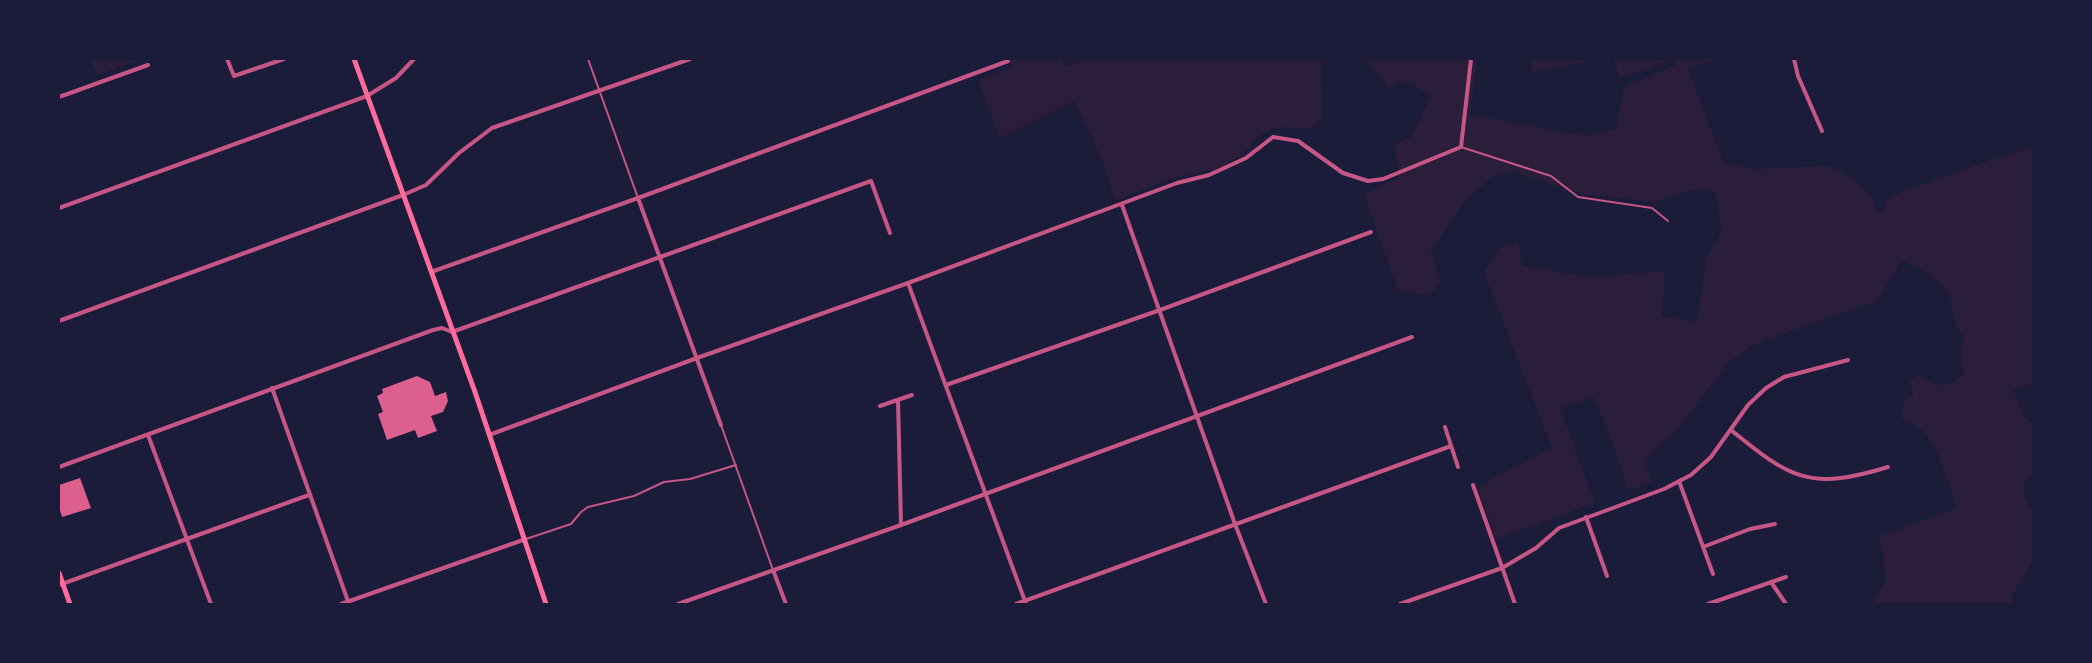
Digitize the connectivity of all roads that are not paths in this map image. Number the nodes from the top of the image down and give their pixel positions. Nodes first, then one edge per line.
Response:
1 (228, 59) edge
2 (284, 59) edge
3 (354, 59) edge
4 (414, 59) edge
5 (588, 59) edge
6 (690, 59) edge
7 (1471, 59) edge
8 (1794, 59) edge
9 (1008, 61) dead end
10 (148, 65) dead end
11 (600, 92) junction
12 (367, 96) junction
13 (59, 97) edge
14 (1822, 131) dead end
15 (1461, 147) junction
16 (403, 195) junction
17 (638, 198) junction
18 (1122, 205) junction
19 (59, 208) edge
20 (1668, 221) dead end
21 (1372, 232) dead end
22 (890, 233) dead end
23 (660, 257) junction
24 (431, 272) junction
25 (908, 283) junction
26 (1160, 310) junction
27 (59, 321) edge
28 (452, 332) junction
29 (1412, 337) dead end
30 (697, 358) junction
31 (1848, 360) dead end
32 (946, 385) junction
33 (272, 388) junction
34 (912, 395) dead end
35 (898, 400) junction
36 (880, 406) dead end
37 (1198, 416) junction
38 (721, 424) joint
39 (1445, 427) dead end
40 (1731, 430) junction
41 (148, 435) junction
42 (489, 435) junction
43 (1451, 446) junction
44 (736, 465) junction
45 (59, 467) edge
46 (1458, 467) dead end
47 (1888, 467) dead end
48 (1679, 481) junction
49 (1473, 485) dead end
50 (985, 493) junction
51 (309, 495) junction
52 (1586, 517) junction
53 (1236, 524) junction
54 (1775, 524) dead end
55 (901, 525) junction
56 (186, 540) junction
57 (523, 540) junction
58 (1703, 547) junction
59 (1502, 568) junction
60 (774, 570) junction
61 (59, 573) edge
62 (1713, 574) dead end
63 (1607, 576) dead end
64 (1786, 577) dead end
65 (1771, 582) junction
66 (61, 585) edge
67 (348, 603) edge
68 (1025, 603) edge
69 (70, 604) edge
70 (210, 604) edge
71 (341, 604) edge
72 (546, 604) edge
73 (678, 604) edge
74 (786, 604) edge
75 (1016, 604) edge
76 (1266, 604) edge
77 (1400, 604) edge
78 (1514, 604) edge
79 (1708, 604) edge
80 (1786, 604) edge

1 - 2 street
3 - 12 main road
4 - 12 street
5 - 11 lane
6 - 11 street
7 - 15 street
8 - 14 street
9 - 17 street
10 - 13 street
11 - 16 street
11 - 17 lane
12 - 16 main road
12 - 19 street
15 - 18 street
15 - 20 lane
16 - 24 main road
16 - 27 street
17 - 23 street
17 - 24 street
18 - 25 street
18 - 26 street
21 - 26 street
22 - 23 street
23 - 28 street
23 - 30 street
24 - 28 main road
25 - 30 street
25 - 32 street
26 - 32 street
26 - 37 street
28 - 33 street
28 - 42 main road
29 - 37 street
30 - 38 street
30 - 42 street
31 - 40 street
32 - 50 street
33 - 41 street
33 - 51 street
34 - 35 street
35 - 36 street
35 - 55 street
37 - 50 street
37 - 53 street
38 - 44 lane
39 - 43 street
40 - 47 street
40 - 48 street
41 - 45 street
41 - 56 street
42 - 57 main road
43 - 46 street
43 - 53 street
44 - 57 lane
44 - 60 lane
48 - 52 street
48 - 58 street
49 - 59 street
50 - 55 street
50 - 68 street
51 - 56 street
51 - 67 street
52 - 59 street
52 - 63 street
53 - 68 street
53 - 76 street
54 - 58 street
55 - 60 street
56 - 66 street
56 - 70 street
57 - 67 street
57 - 72 main road
58 - 62 street
59 - 77 street
59 - 78 street
60 - 73 street
60 - 74 street
61 - 66 main road
64 - 65 street
65 - 79 street
65 - 80 street
66 - 69 main road
67 - 71 street
68 - 75 street

